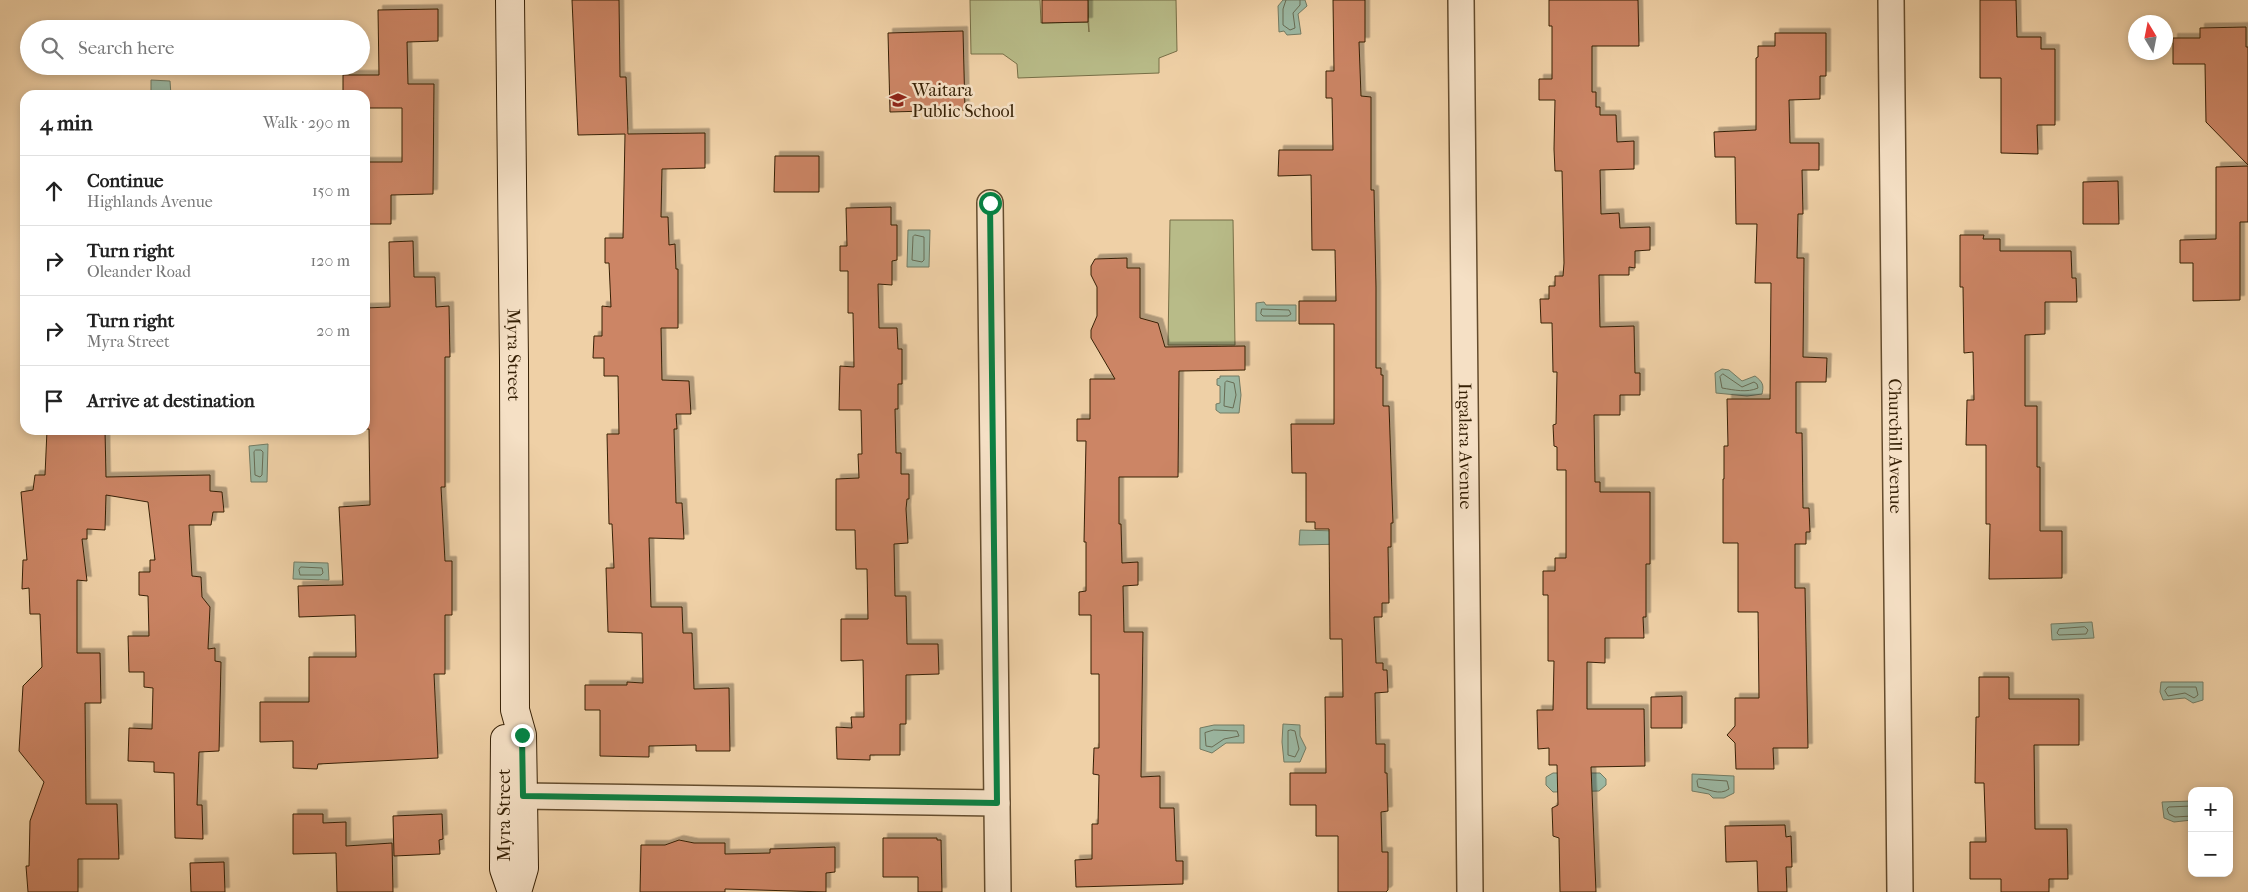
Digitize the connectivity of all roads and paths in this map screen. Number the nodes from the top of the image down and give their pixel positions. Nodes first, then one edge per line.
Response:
1 (510, 0) edge
2 (1461, 0) edge
3 (1891, 0) edge
4 (990, 203) dead end
5 (515, 710) junction
6 (523, 796) junction
7 (997, 803) junction
8 (512, 892) edge
9 (517, 892) edge
10 (998, 892) edge
11 (1470, 892) edge
12 (1900, 892) edge

1 - 5 main road, Myra Street
2 - 11 street, Ingalara Avenue
3 - 12 street, Churchill Avenue
4 - 7 street
5 - 6 main road, Myra Street
5 - 8 main road, Myra Street
6 - 7 street
6 - 9 main road, Myra Street
7 - 10 street

